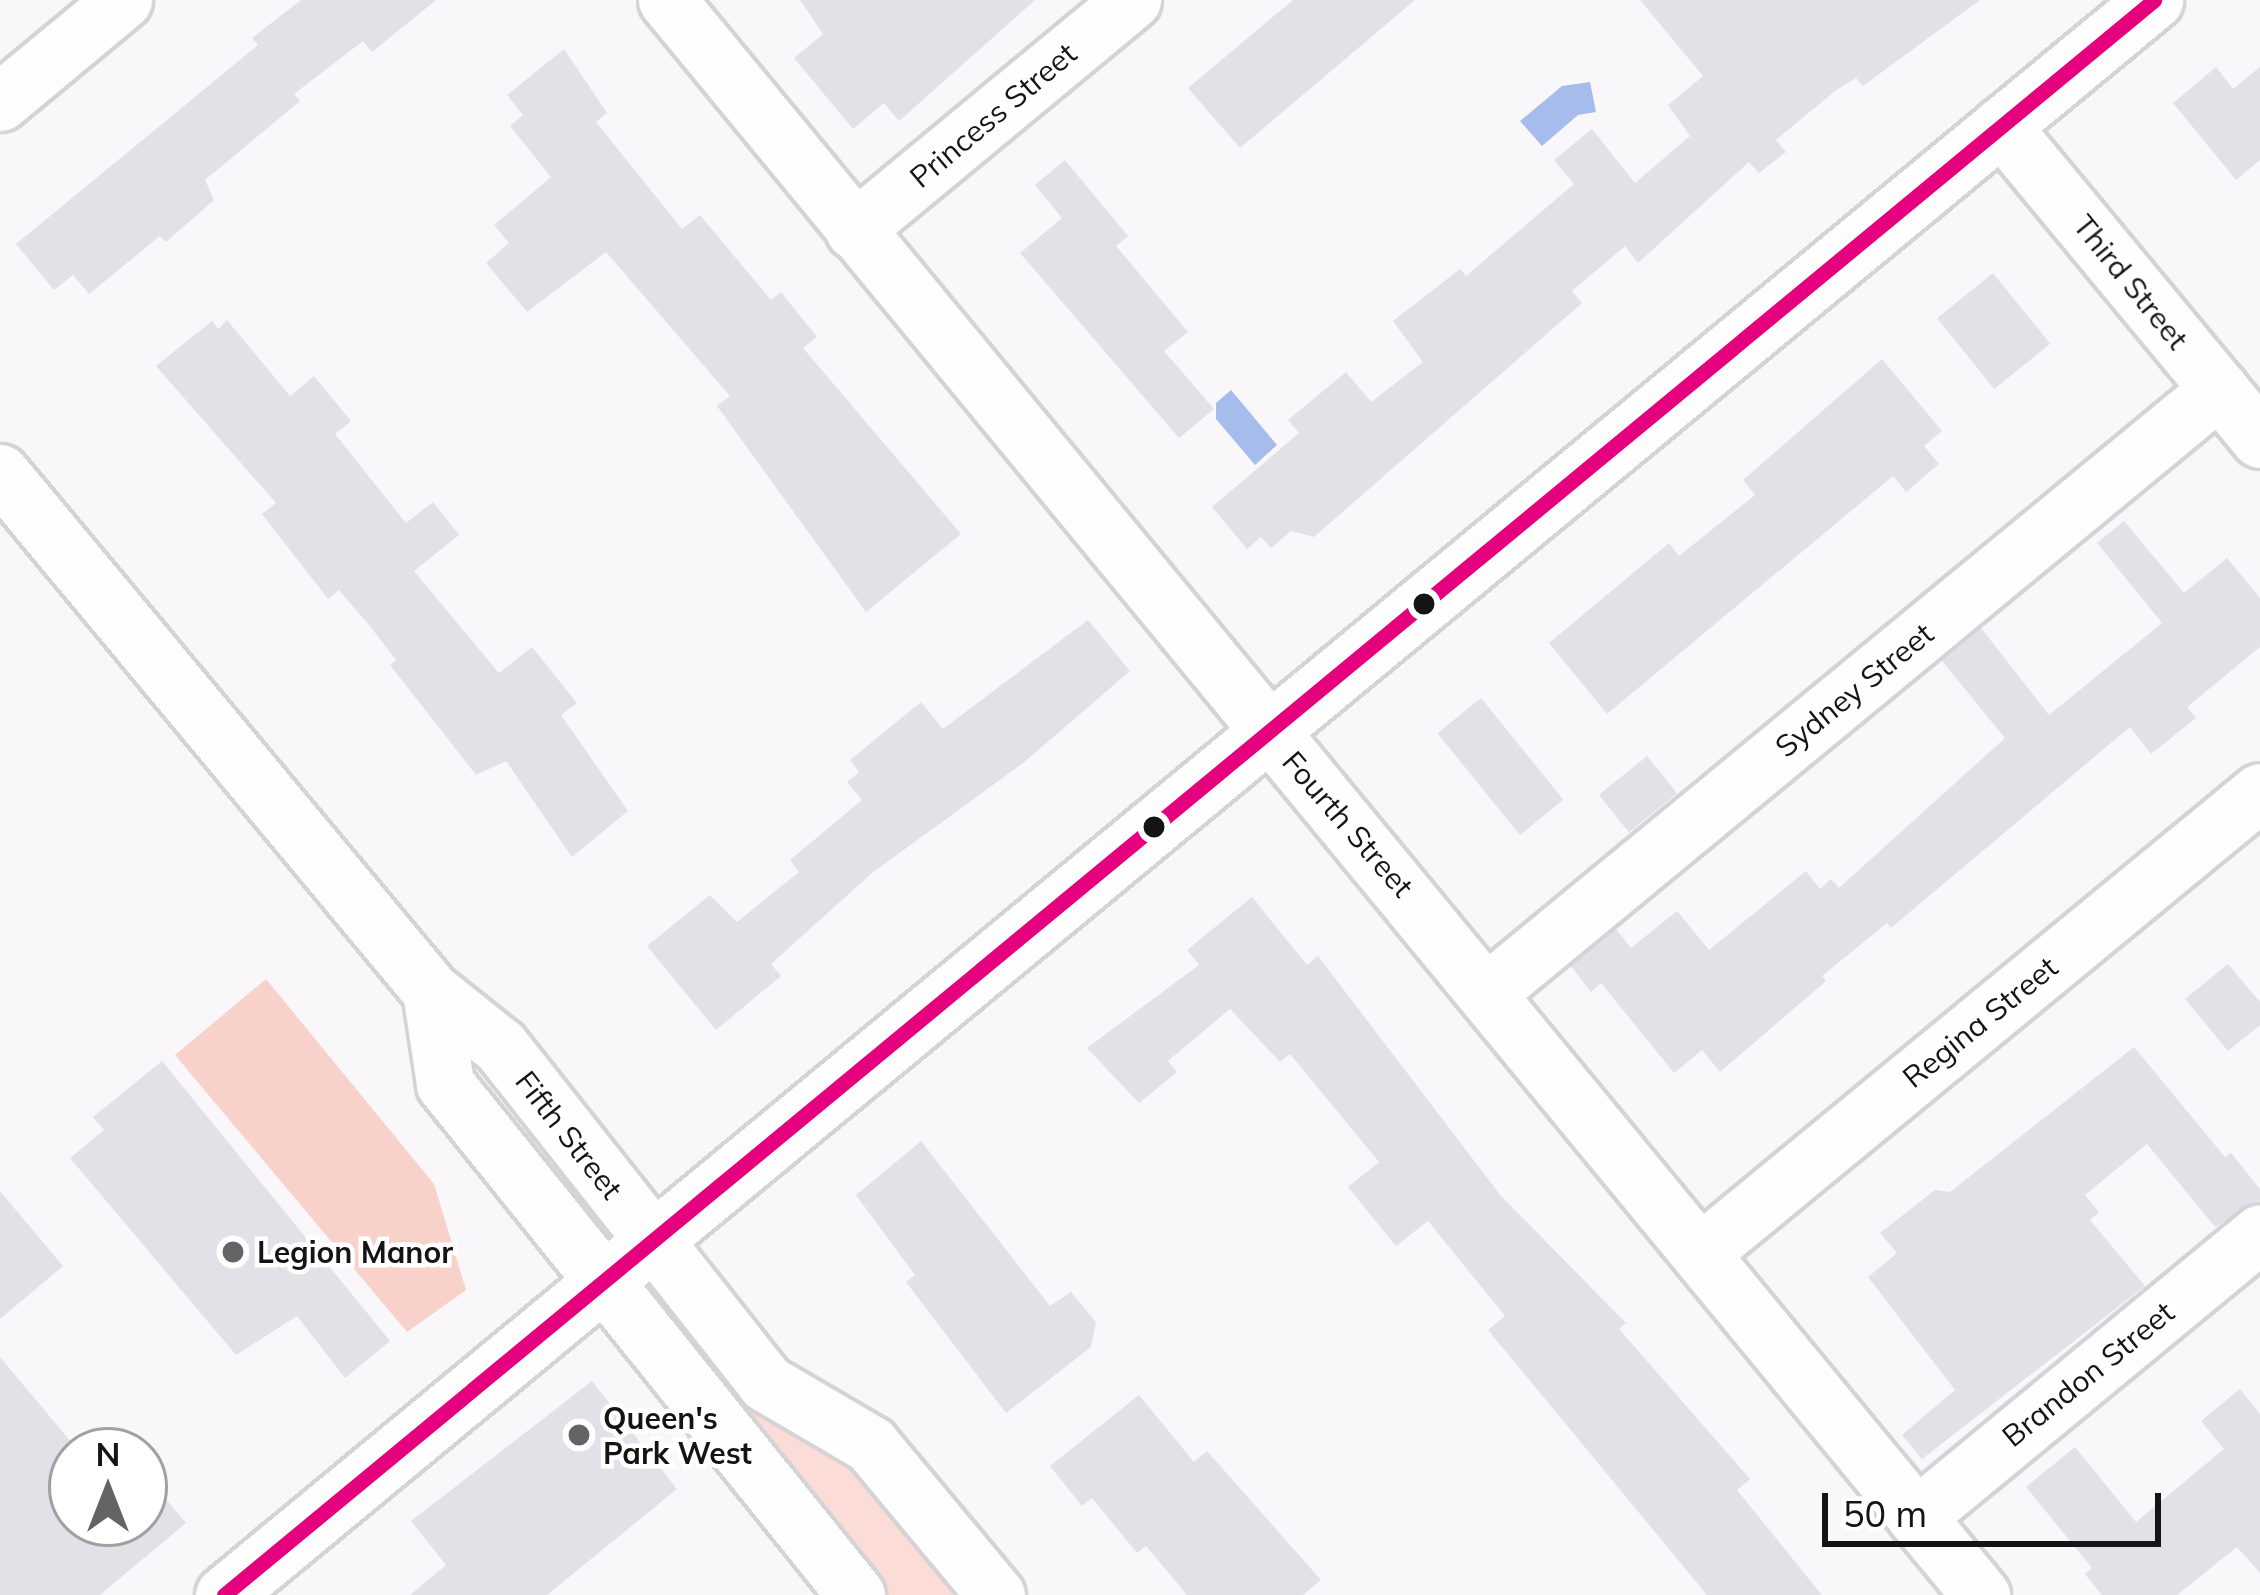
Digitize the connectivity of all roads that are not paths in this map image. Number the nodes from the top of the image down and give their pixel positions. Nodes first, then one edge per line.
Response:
1 (123, 0) edge
2 (667, 0) edge
3 (1132, 0) edge
4 (2154, 0) edge
5 (0, 102) edge
6 (2002, 126) junction
7 (854, 230) junction
8 (2219, 389) junction
9 (2260, 439) edge
10 (0, 473) edge
11 (1266, 728) junction
12 (2260, 792) edge
13 (1490, 990) junction
14 (430, 991) junction
15 (2260, 1233) edge
16 (654, 1242) junction
17 (1700, 1253) junction
18 (603, 1287) junction
19 (1916, 1517) junction
20 (224, 1595) edge
21 (856, 1595) edge
22 (995, 1595) edge
23 (1981, 1595) edge

1 - 5 street
2 - 7 street, Fourth Street
3 - 7 street, Princess Street
4 - 6 street
6 - 8 street, Third Street
6 - 11 street
7 - 11 street, Fourth Street
8 - 9 street, Third Street
8 - 13 street, Sydney Street
10 - 14 street, Fifth Street
11 - 13 street, Fourth Street
11 - 16 street
12 - 17 street, Regina Street
13 - 17 street, Fourth Street
14 - 16 street, Fifth Street
14 - 18 street
15 - 19 street, Brandon Street
16 - 18 street
16 - 22 street, Fifth Street
17 - 19 street, Fourth Street
18 - 20 street
18 - 21 street
19 - 23 street, Fourth Street

